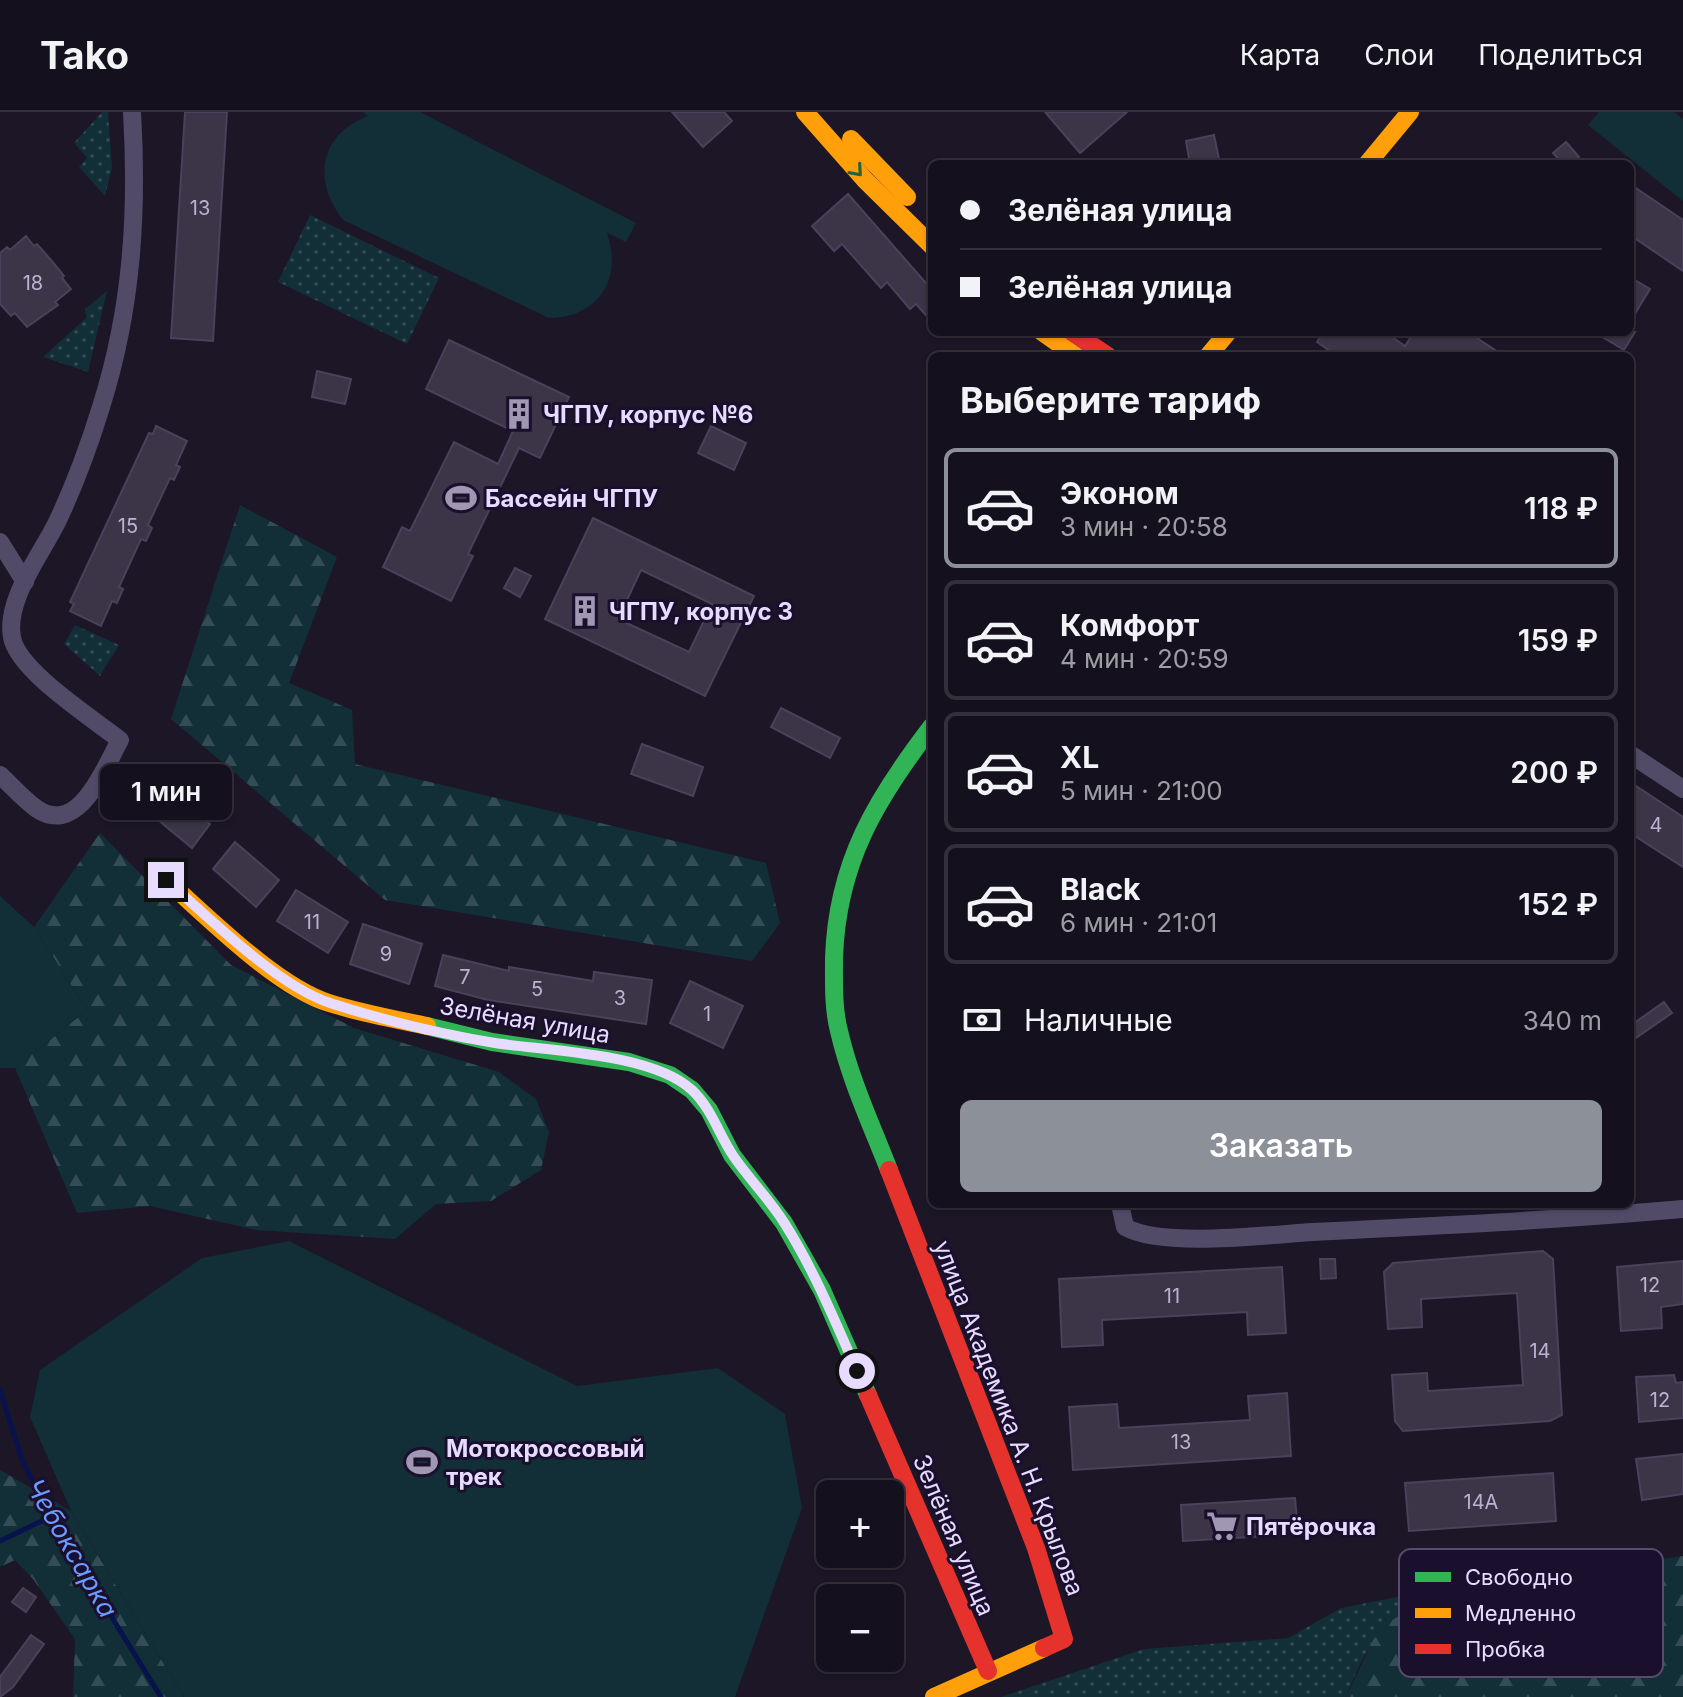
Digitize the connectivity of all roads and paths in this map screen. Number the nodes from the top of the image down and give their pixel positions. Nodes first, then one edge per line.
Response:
1 (132, 112) edge
2 (805, 112) edge
3 (828, 112) edge
4 (1410, 112) edge
5 (1370, 160) edge
6 (928, 219) edge
7 (928, 242) edge
8 (1048, 336) edge
9 (1078, 336) edge
10 (1225, 336) edge
11 (1070, 352) edge
12 (1102, 352) edge
13 (1211, 352) edge
14 (0, 542) edge
15 (25, 582) junction
16 (928, 732) edge
17 (1634, 757) edge
18 (0, 775) edge
19 (1683, 789) edge
20 (166, 880) dead end
21 (1121, 1208) edge
22 (1683, 1209) edge
23 (988, 1671) junction
24 (934, 1697) edge

1 - 15 street
2 -> 7 main road
3 - 6 main road
4 - 5 main road
8 - 11 main road
9 - 12 main road
10 - 13 main road
14 - 15 street
15 - 18 street
16 - 23 main road, улица Академика А. Н. Крылова
17 - 19 street
20 - 23 main road, Зелёная улица
21 - 22 street
23 - 24 main road, улица Академика А. Н. Крылова

